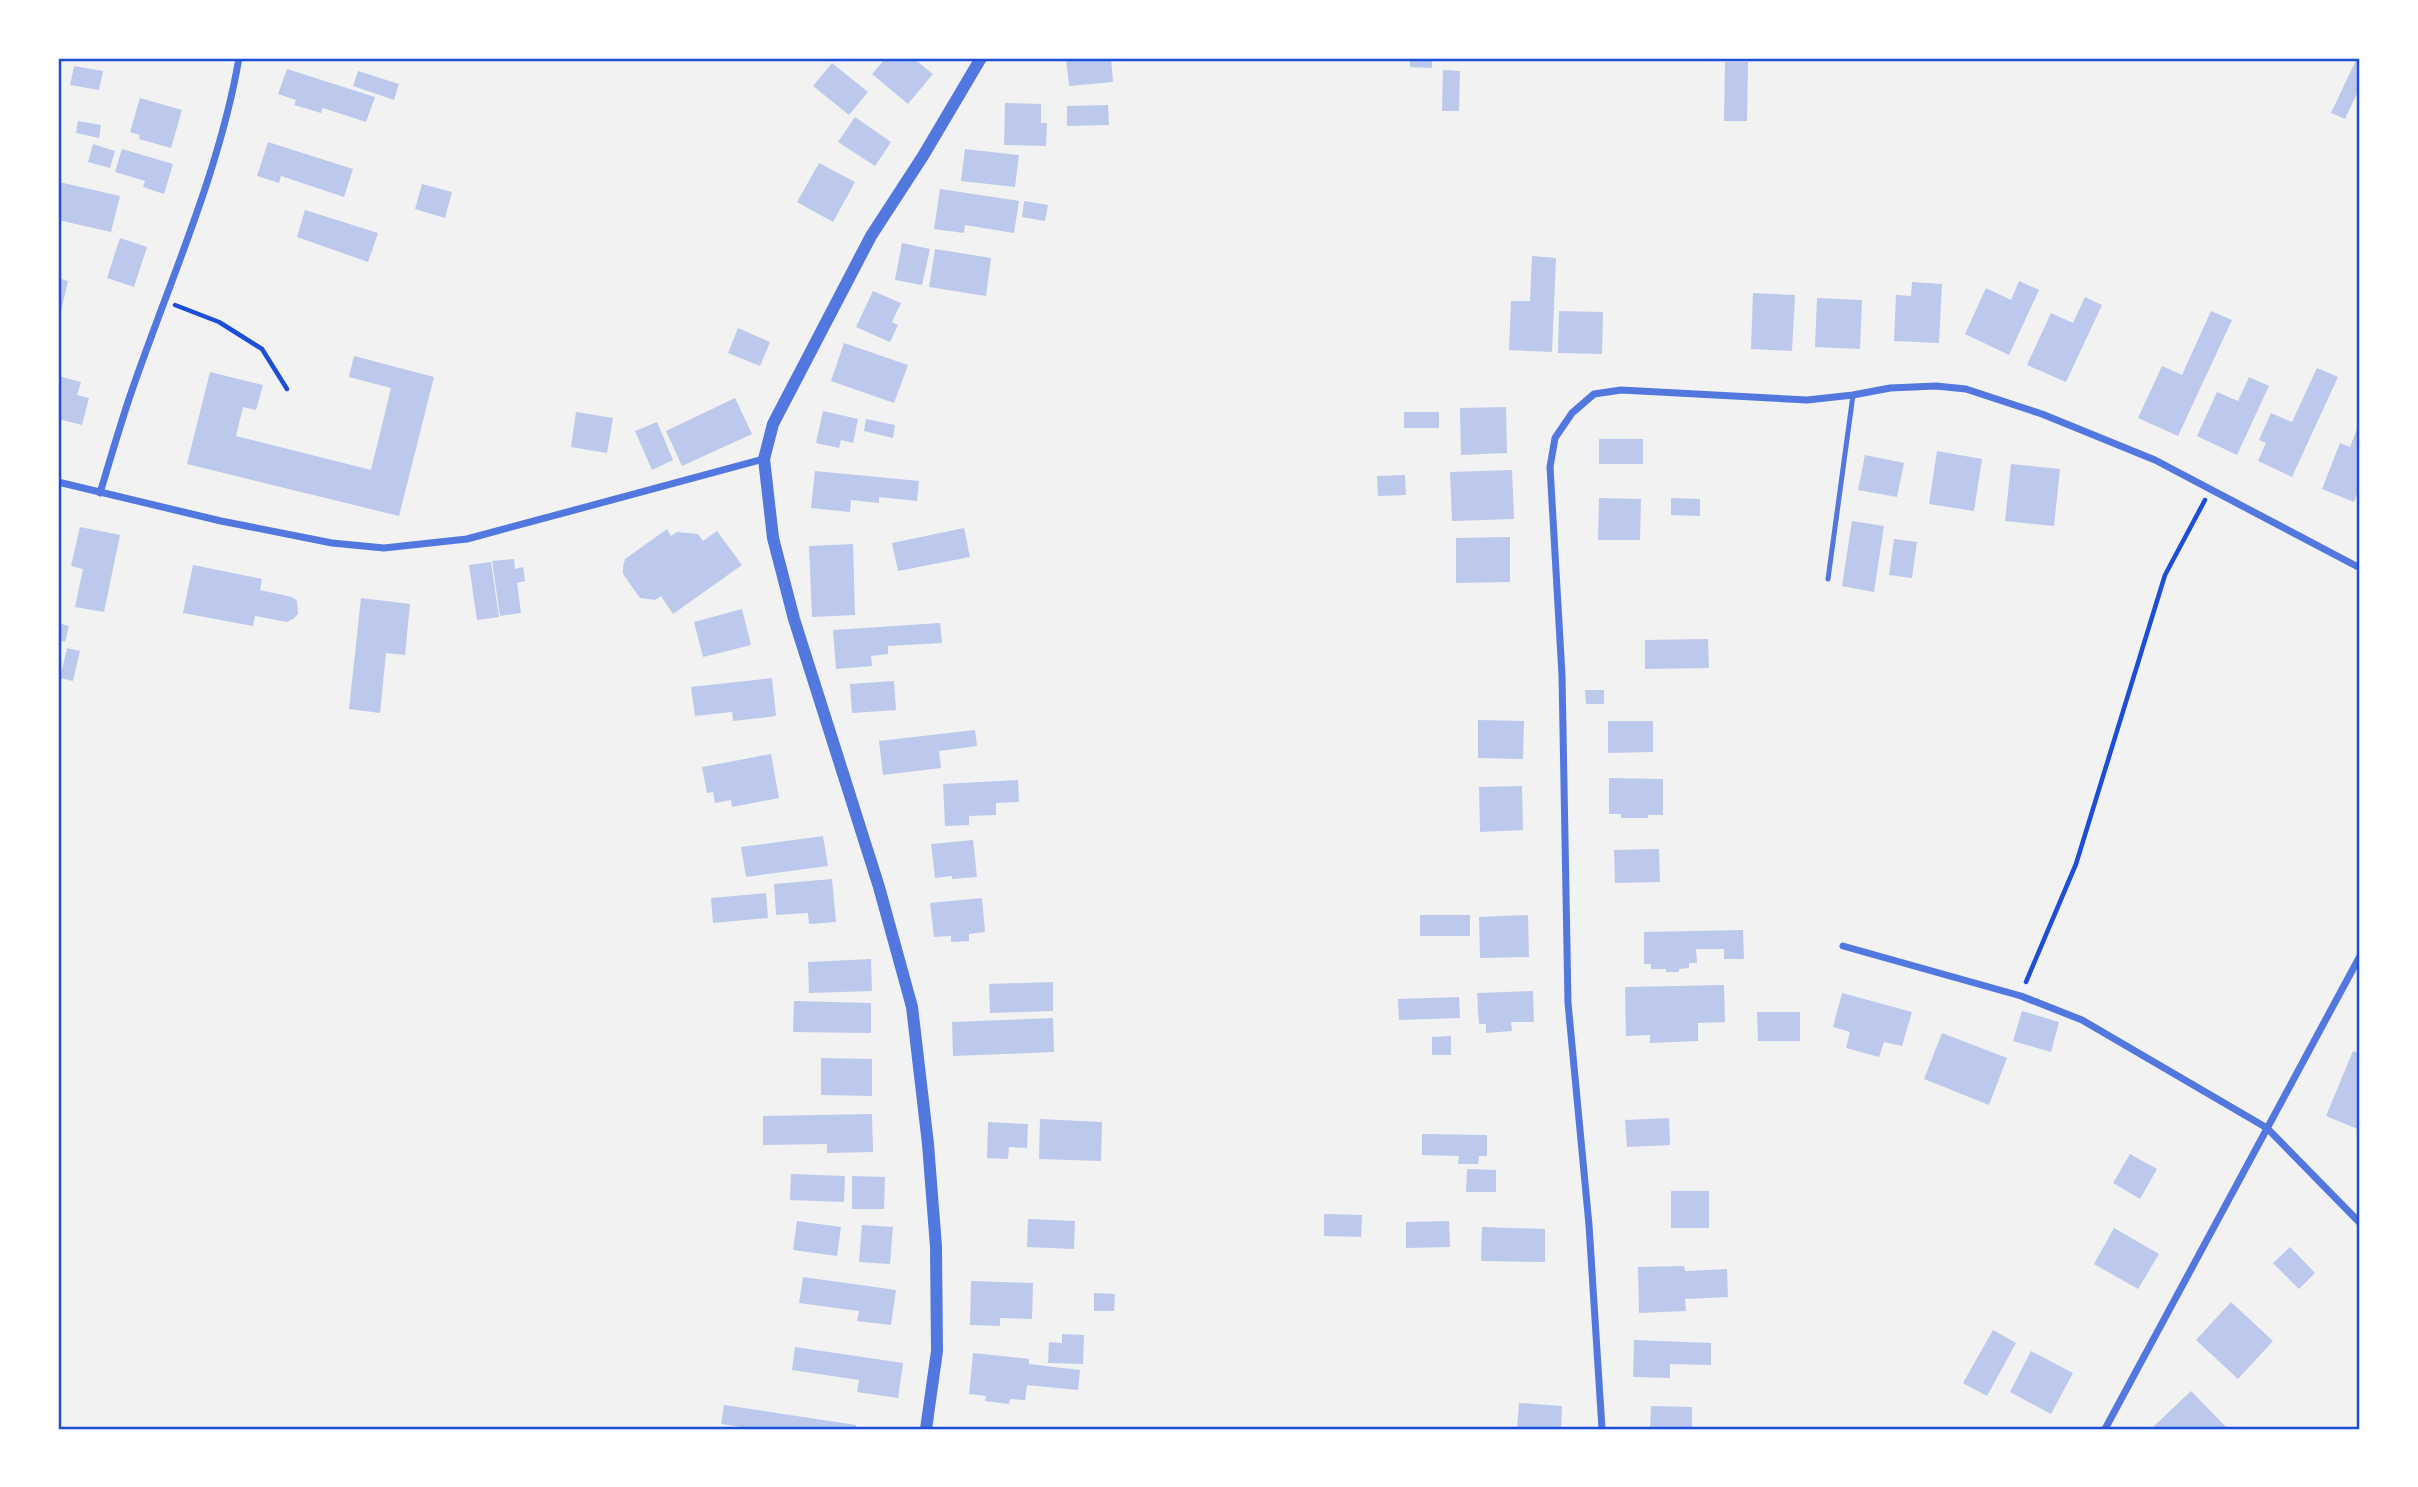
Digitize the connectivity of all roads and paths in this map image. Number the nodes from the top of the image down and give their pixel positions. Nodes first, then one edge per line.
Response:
1 (239, 58) edge
2 (981, 58) edge
3 (165, 301) junction
4 (287, 389) dead end
5 (1853, 395) junction
6 (764, 459) junction
7 (58, 482) edge
8 (2211, 490) junction
9 (100, 493) junction
10 (2360, 568) edge
11 (1828, 579) dead end
12 (1843, 946) dead end
13 (2360, 956) edge
14 (2021, 996) junction
15 (2267, 1128) junction
16 (2360, 1223) edge
17 (926, 1429) edge
18 (1602, 1429) edge
19 (2105, 1429) edge

1 - 3 street
2 - 6 street
3 - 4 path
3 - 9 street
5 - 8 street
5 - 11 lane
5 - 18 street
6 - 9 street
6 - 17 street
7 - 9 street
8 - 10 street
8 - 14 path
12 - 14 street
13 - 15 street
14 - 15 street
15 - 16 street
15 - 19 street

